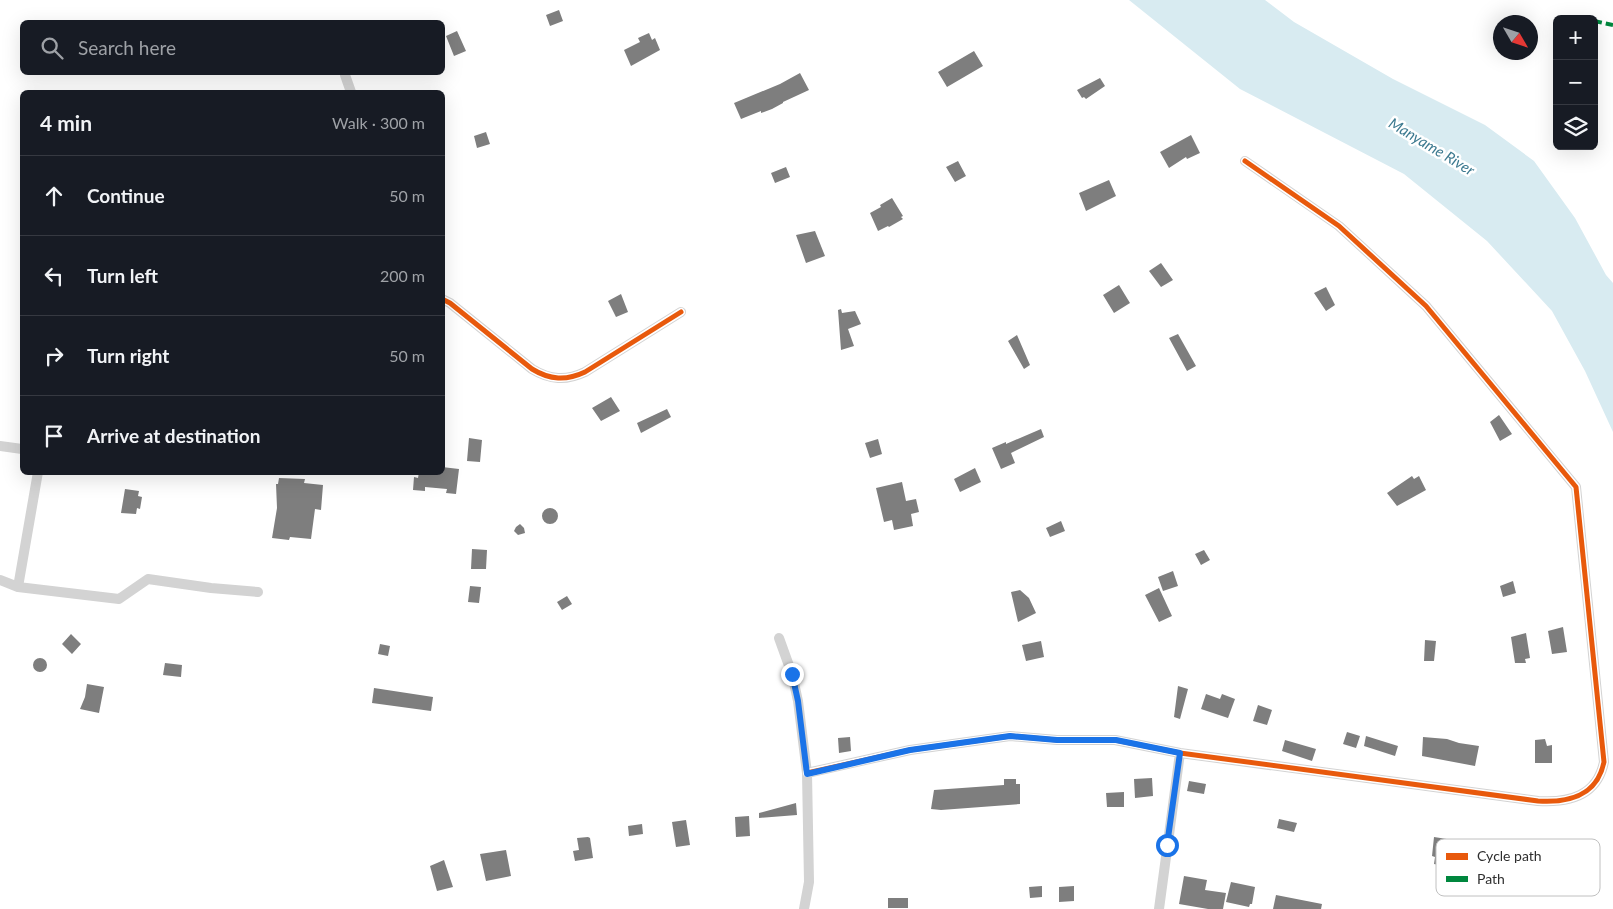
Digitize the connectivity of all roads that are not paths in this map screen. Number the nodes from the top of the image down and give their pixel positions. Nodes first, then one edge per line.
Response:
1 (345, 75) dead end
2 (350, 90) edge
3 (1245, 161) dead end
4 (445, 300) edge
5 (682, 312) dead end
6 (0, 446) edge
7 (20, 449) edge
8 (37, 475) edge
9 (0, 580) edge
10 (18, 587) junction
11 (258, 592) dead end
12 (779, 638) dead end
13 (1180, 753) junction
14 (807, 774) junction
15 (804, 909) edge
16 (1159, 909) edge

1 - 2 street
3 - 13 street
4 - 5 street
6 - 7 street
8 - 10 street
9 - 10 street
10 - 11 street
12 - 14 street
13 - 14 street
13 - 16 street
14 - 15 street

